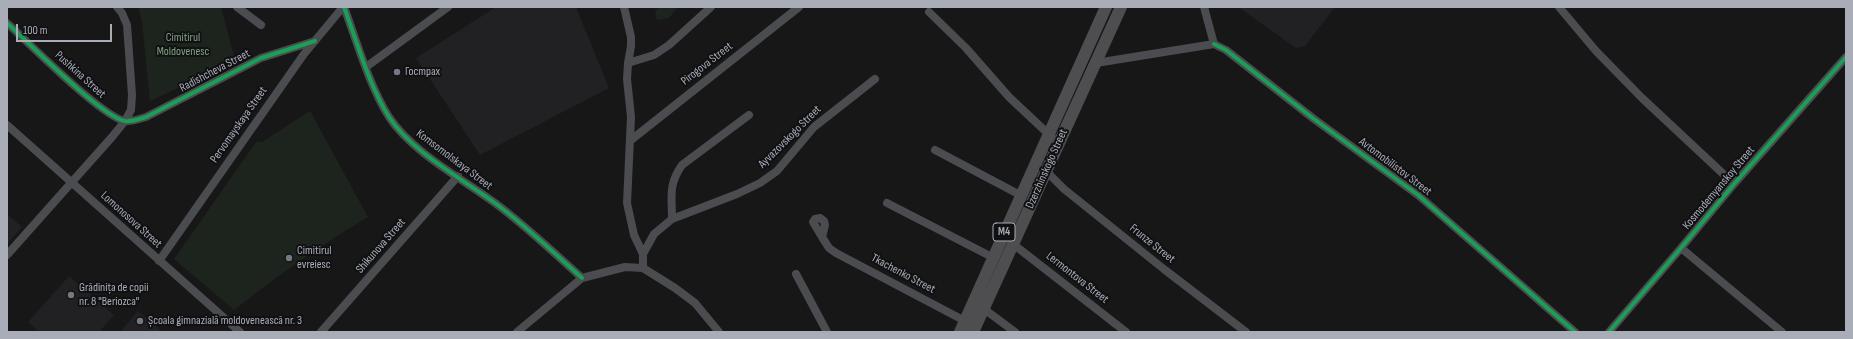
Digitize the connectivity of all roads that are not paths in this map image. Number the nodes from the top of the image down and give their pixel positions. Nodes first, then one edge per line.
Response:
1 (117, 7) edge
2 (237, 7) edge
3 (344, 7) edge
4 (448, 7) edge
5 (624, 7) edge
6 (711, 7) edge
7 (799, 7) edge
8 (1106, 7) edge
9 (1121, 7) edge
10 (1204, 7) edge
11 (1559, 7) edge
12 (929, 12) dead end
13 (7, 22) edge
14 (261, 25) dead end
15 (315, 41) junction
16 (1214, 44) junction
17 (1846, 57) edge
18 (628, 63) junction
19 (1096, 63) junction
20 (366, 66) junction
21 (875, 79) dead end
22 (749, 115) dead end
23 (125, 121) junction
24 (7, 125) edge
25 (1048, 133) junction
26 (631, 140) junction
27 (1058, 143) junction
28 (935, 150) dead end
29 (1046, 172) junction
30 (458, 176) junction
31 (71, 182) junction
32 (1734, 184) junction
33 (1022, 196) junction
34 (887, 203) dead end
35 (672, 219) junction
36 (822, 237) dead end
37 (1014, 244) junction
38 (1681, 248) junction
39 (642, 254) junction
40 (7, 255) edge
41 (992, 258) junction
42 (159, 261) junction
43 (643, 268) junction
44 (796, 274) dead end
45 (582, 278) junction
46 (984, 309) junction
47 (963, 327) edge
48 (240, 332) edge
49 (321, 332) edge
50 (517, 332) edge
51 (719, 332) edge
52 (827, 332) edge
53 (973, 332) edge
54 (1015, 332) edge
55 (1126, 332) edge
56 (1246, 332) edge
57 (1575, 332) edge
58 (1609, 332) edge
59 (1782, 332) edge

1 - 23 street
2 - 14 street
3 - 15 street, Pervomayskaya Street
3 - 20 street, Komsomolskaya Street
4 - 20 street
5 - 18 street
6 - 18 street
7 - 26 street, Pirogova Street
8 - 25 highway, Dzerzhinskogo Street / M4
9 - 19 highway, Dzerzhinskogo Street / M4
10 - 16 street
11 - 32 street
12 - 25 street, Dzerzhinskogo Street
13 - 23 street, Pushkina Street
15 - 23 street, Radishcheva Street
15 - 42 street, Pervomayskaya Street
16 - 19 street
16 - 57 street, Avtomobilistov Street
17 - 32 street, Kosmodemyanskoy Street
18 - 26 street
19 - 27 highway, Dzerzhinskogo Street / M4
20 - 30 street, Komsomolskaya Street
21 - 35 street, Ayvazovskogo Street
22 - 35 street
23 - 31 street
24 - 31 street, Lomonosova Street
25 - 27 street
25 - 33 highway, Dzerzhinskogo Street / M4
26 - 39 street
27 - 29 highway, Dzerzhinskogo Street / M4
28 - 33 street
29 - 37 highway, Dzerzhinskogo Street / M4
29 - 56 street, Frunze Street
30 - 45 street, Komsomolskaya Street
30 - 49 street, Shikunova Street
31 - 40 street
31 - 42 street, Lomonosova Street
32 - 38 street, Kosmodemyanskoy Street
33 - 41 highway, Dzerzhinskogo Street / M4
34 - 41 street
35 - 39 street, Ayvazovskogo Street
36 - 47 street, Tkachenko Street
37 - 46 highway, Dzerzhinskogo Street / M4
37 - 55 street, Lermontova Street
38 - 58 street, Kosmodemyanskoy Street
38 - 59 street
39 - 43 street
41 - 47 highway, Dzerzhinskogo Street / M4
42 - 48 street, Lomonosova Street
43 - 45 street
43 - 51 street
44 - 52 street
45 - 50 street
46 - 53 highway, Dzerzhinskogo Street / M4
46 - 54 street

